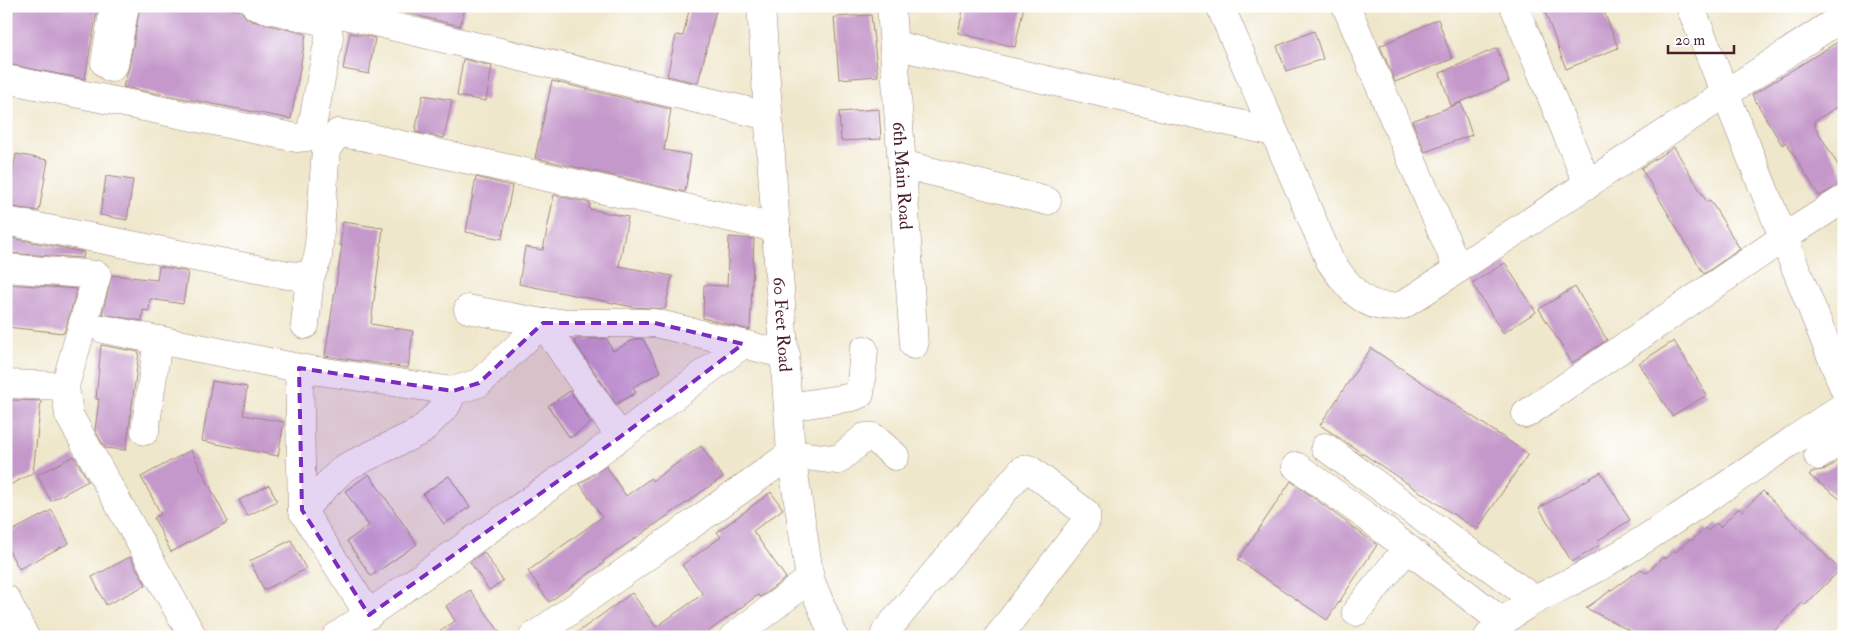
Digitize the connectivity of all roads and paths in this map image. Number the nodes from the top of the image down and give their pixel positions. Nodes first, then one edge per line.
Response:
1 (114, 6) edge
2 (125, 6) edge
3 (256, 6) edge
4 (306, 6) edge
5 (761, 6) edge
6 (891, 6) edge
7 (1220, 6) edge
8 (1346, 6) edge
9 (1514, 6) edge
10 (1690, 6) edge
11 (1844, 16) edge
12 (894, 45) junction
13 (113, 68) junction
14 (6, 79) edge
15 (1725, 95) junction
16 (109, 100) junction
17 (768, 116) junction
18 (1274, 132) junction
19 (902, 164) junction
20 (1588, 185) junction
21 (1844, 199) edge
22 (1047, 201) dead end
23 (6, 221) edge
24 (776, 228) junction
25 (1783, 238) junction
26 (6, 268) edge
27 (1458, 269) junction
28 (310, 277) junction
29 (468, 309) dead end
30 (543, 323) junction
31 (305, 325) dead end
32 (103, 329) dead end
33 (158, 340) junction
34 (743, 344) junction
35 (914, 345) dead end
36 (864, 350) dead end
37 (786, 355) junction
38 (298, 368) junction
39 (6, 384) edge
40 (65, 386) junction
41 (1844, 388) edge
42 (454, 391) junction
43 (789, 407) junction
44 (1526, 414) dead end
45 (1839, 424) edge
46 (146, 431) dead end
47 (620, 437) junction
48 (1325, 447) dead end
49 (792, 454) junction
50 (895, 456) dead end
51 (1818, 456) dead end
52 (1296, 466) dead end
53 (302, 510) junction
54 (1407, 548) junction
55 (810, 579) junction
56 (6, 599) edge
57 (1535, 600) junction
58 (1356, 612) dead end
59 (369, 616) junction
60 (1494, 629) edge
61 (25, 637) edge
62 (193, 637) edge
63 (336, 637) edge
64 (533, 637) edge
65 (732, 637) edge
66 (834, 637) edge
67 (884, 637) edge
68 (998, 637) edge

1 - 13 street
2 - 13 street
3 - 16 street
4 - 17 street
5 - 17 street, 60 Feet Road
6 - 12 street, 6th Main Road
7 - 18 street
8 - 27 street
9 - 20 street
10 - 15 street
11 - 15 street
12 - 18 street
12 - 19 street, 6th Main Road
13 - 16 street
14 - 16 street
15 - 20 street
15 - 25 street
17 - 24 street, 60 Feet Road
18 - 27 street
19 - 22 street
19 - 35 street, 6th Main Road
20 - 27 street
21 - 25 street
23 - 28 street
24 - 28 street
24 - 37 street, 60 Feet Road
25 - 41 street
25 - 44 street
26 - 40 street
28 - 31 street
29 - 30 street
30 - 34 street
30 - 42 street
30 - 47 street
32 - 33 street
33 - 38 street
33 - 46 street
34 - 37 street
34 - 47 street
36 - 43 street
37 - 43 street, 60 Feet Road
38 - 42 street
38 - 53 street
39 - 40 street
40 - 62 street
42 - 53 street
43 - 49 street, 60 Feet Road
45 - 51 street
45 - 57 street
47 - 59 street
48 - 57 street
49 - 50 street
49 - 55 street, 60 Feet Road
49 - 64 street
52 - 54 street
53 - 59 street
54 - 58 street
54 - 60 street
55 - 65 street
55 - 66 street, 60 Feet Road
56 - 61 street
57 - 60 street
59 - 63 street
67 - 68 street

